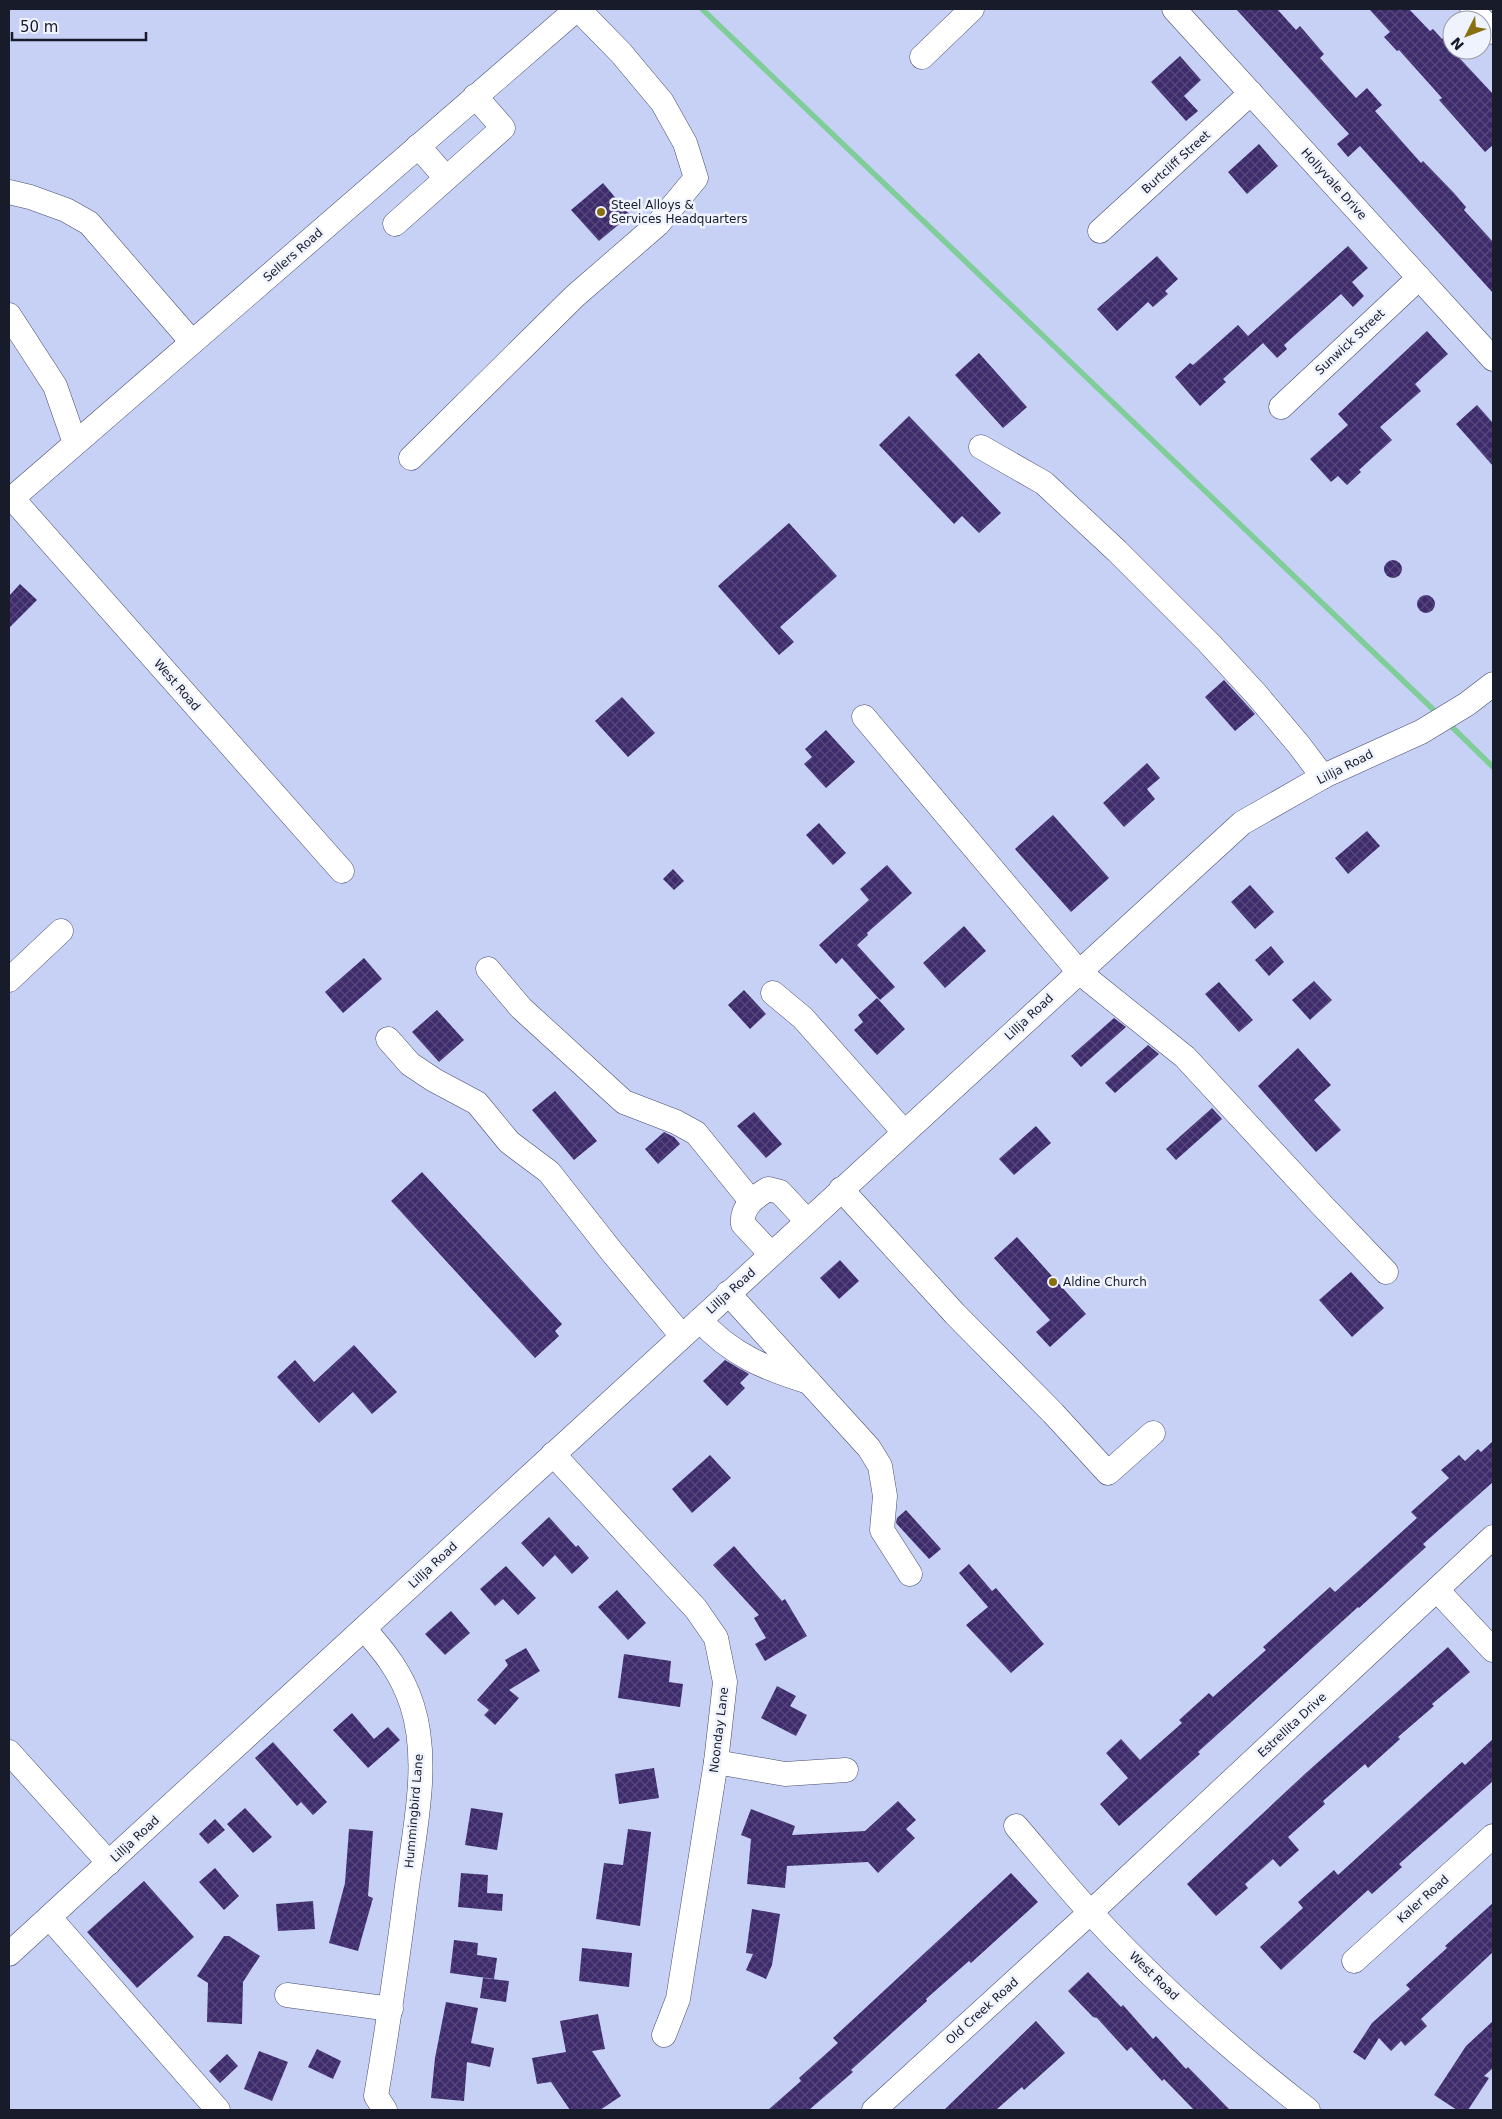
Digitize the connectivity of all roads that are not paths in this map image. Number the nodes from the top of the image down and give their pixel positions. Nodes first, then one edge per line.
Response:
1 (577, 9) edge
2 (972, 9) edge
3 (1174, 9) edge
4 (1472, 9) edge
5 (1493, 32) edge
6 (922, 57) dead end
7 (1251, 93) junction
8 (475, 96) junction
9 (418, 146) junction
10 (446, 178) junction
11 (9, 192) edge
12 (395, 224) dead end
13 (1100, 231) dead end
14 (1420, 278) junction
15 (9, 315) edge
16 (192, 342) junction
17 (1493, 359) edge
18 (1281, 407) dead end
19 (75, 443) junction
20 (981, 448) dead end
21 (411, 458) dead end
22 (10, 499) edge
23 (1493, 684) edge
24 (864, 717) dead end
25 (1323, 777) junction
26 (342, 871) dead end
27 (61, 931) dead end
28 (488, 968) dead end
29 (1079, 972) junction
30 (9, 980) edge
31 (773, 993) dead end
32 (388, 1038) dead end
33 (904, 1132) junction
34 (842, 1189) junction
35 (751, 1201) junction
36 (807, 1221) junction
37 (771, 1254) junction
38 (1386, 1272) dead end
39 (728, 1293) junction
40 (700, 1320) junction
41 (682, 1336) junction
42 (809, 1382) junction
43 (1153, 1433) dead end
44 (553, 1454) junction
45 (1493, 1537) edge
46 (910, 1574) dead end
47 (1437, 1590) junction
48 (364, 1629) junction
49 (1493, 1650) edge
50 (9, 1752) edge
51 (716, 1762) junction
52 (846, 1770) dead end
53 (1016, 1826) dead end
54 (1493, 1836) edge
55 (109, 1863) junction
56 (1090, 1912) junction
57 (50, 1918) junction
58 (9, 1954) edge
59 (1354, 1961) dead end
60 (287, 1995) dead end
61 (391, 2009) junction
62 (664, 2034) dead end
63 (218, 2110) edge
64 (385, 2110) edge
65 (874, 2110) edge
66 (1308, 2110) edge

1 - 8 street, Sellers Road
1 - 21 street
2 - 6 street
3 - 7 street, Hollyvale Drive
4 - 5 street
7 - 13 street, Burtcliff Street
7 - 14 street, Hollyvale Drive
8 - 9 street, Sellers Road
8 - 10 street
9 - 10 street
9 - 16 street, Sellers Road
10 - 12 street
11 - 16 street
14 - 17 street, Hollyvale Drive
14 - 18 street, Sunwick Street
15 - 19 street
16 - 19 street, Sellers Road
19 - 22 street, Sellers Road
20 - 25 street
22 - 26 street, West Road
23 - 25 street, Lillja Road
24 - 29 street
25 - 29 street, Lillja Road
27 - 30 street
28 - 35 street
29 - 33 street, Lillja Road
29 - 38 street
31 - 33 street
32 - 41 street
33 - 34 street, Lillja Road
34 - 36 street, Lillja Road
34 - 43 street
35 - 36 street
35 - 37 street
36 - 37 street, Lillja Road
37 - 39 street, Lillja Road
39 - 40 street, Lillja Road
39 - 42 street
40 - 41 street, Lillja Road
40 - 42 street
41 - 44 street, Lillja Road
42 - 46 street
44 - 48 street, Lillja Road
44 - 51 street, Noonday Lane
45 - 47 street, Estrellita Drive
47 - 49 street
47 - 56 street, Estrellita Drive
48 - 55 street, Lillja Road
48 - 61 street, Hummingbird Lane
50 - 55 street
51 - 52 street
51 - 62 street, Noonday Lane
53 - 56 street, West Road
54 - 59 street, Kaler Road
55 - 57 street, Lillja Road
56 - 65 street, Old Creek Road
56 - 66 street, West Road
57 - 58 street, Lillja Road
57 - 63 street
60 - 61 street
61 - 64 street, Hummingbird Lane

